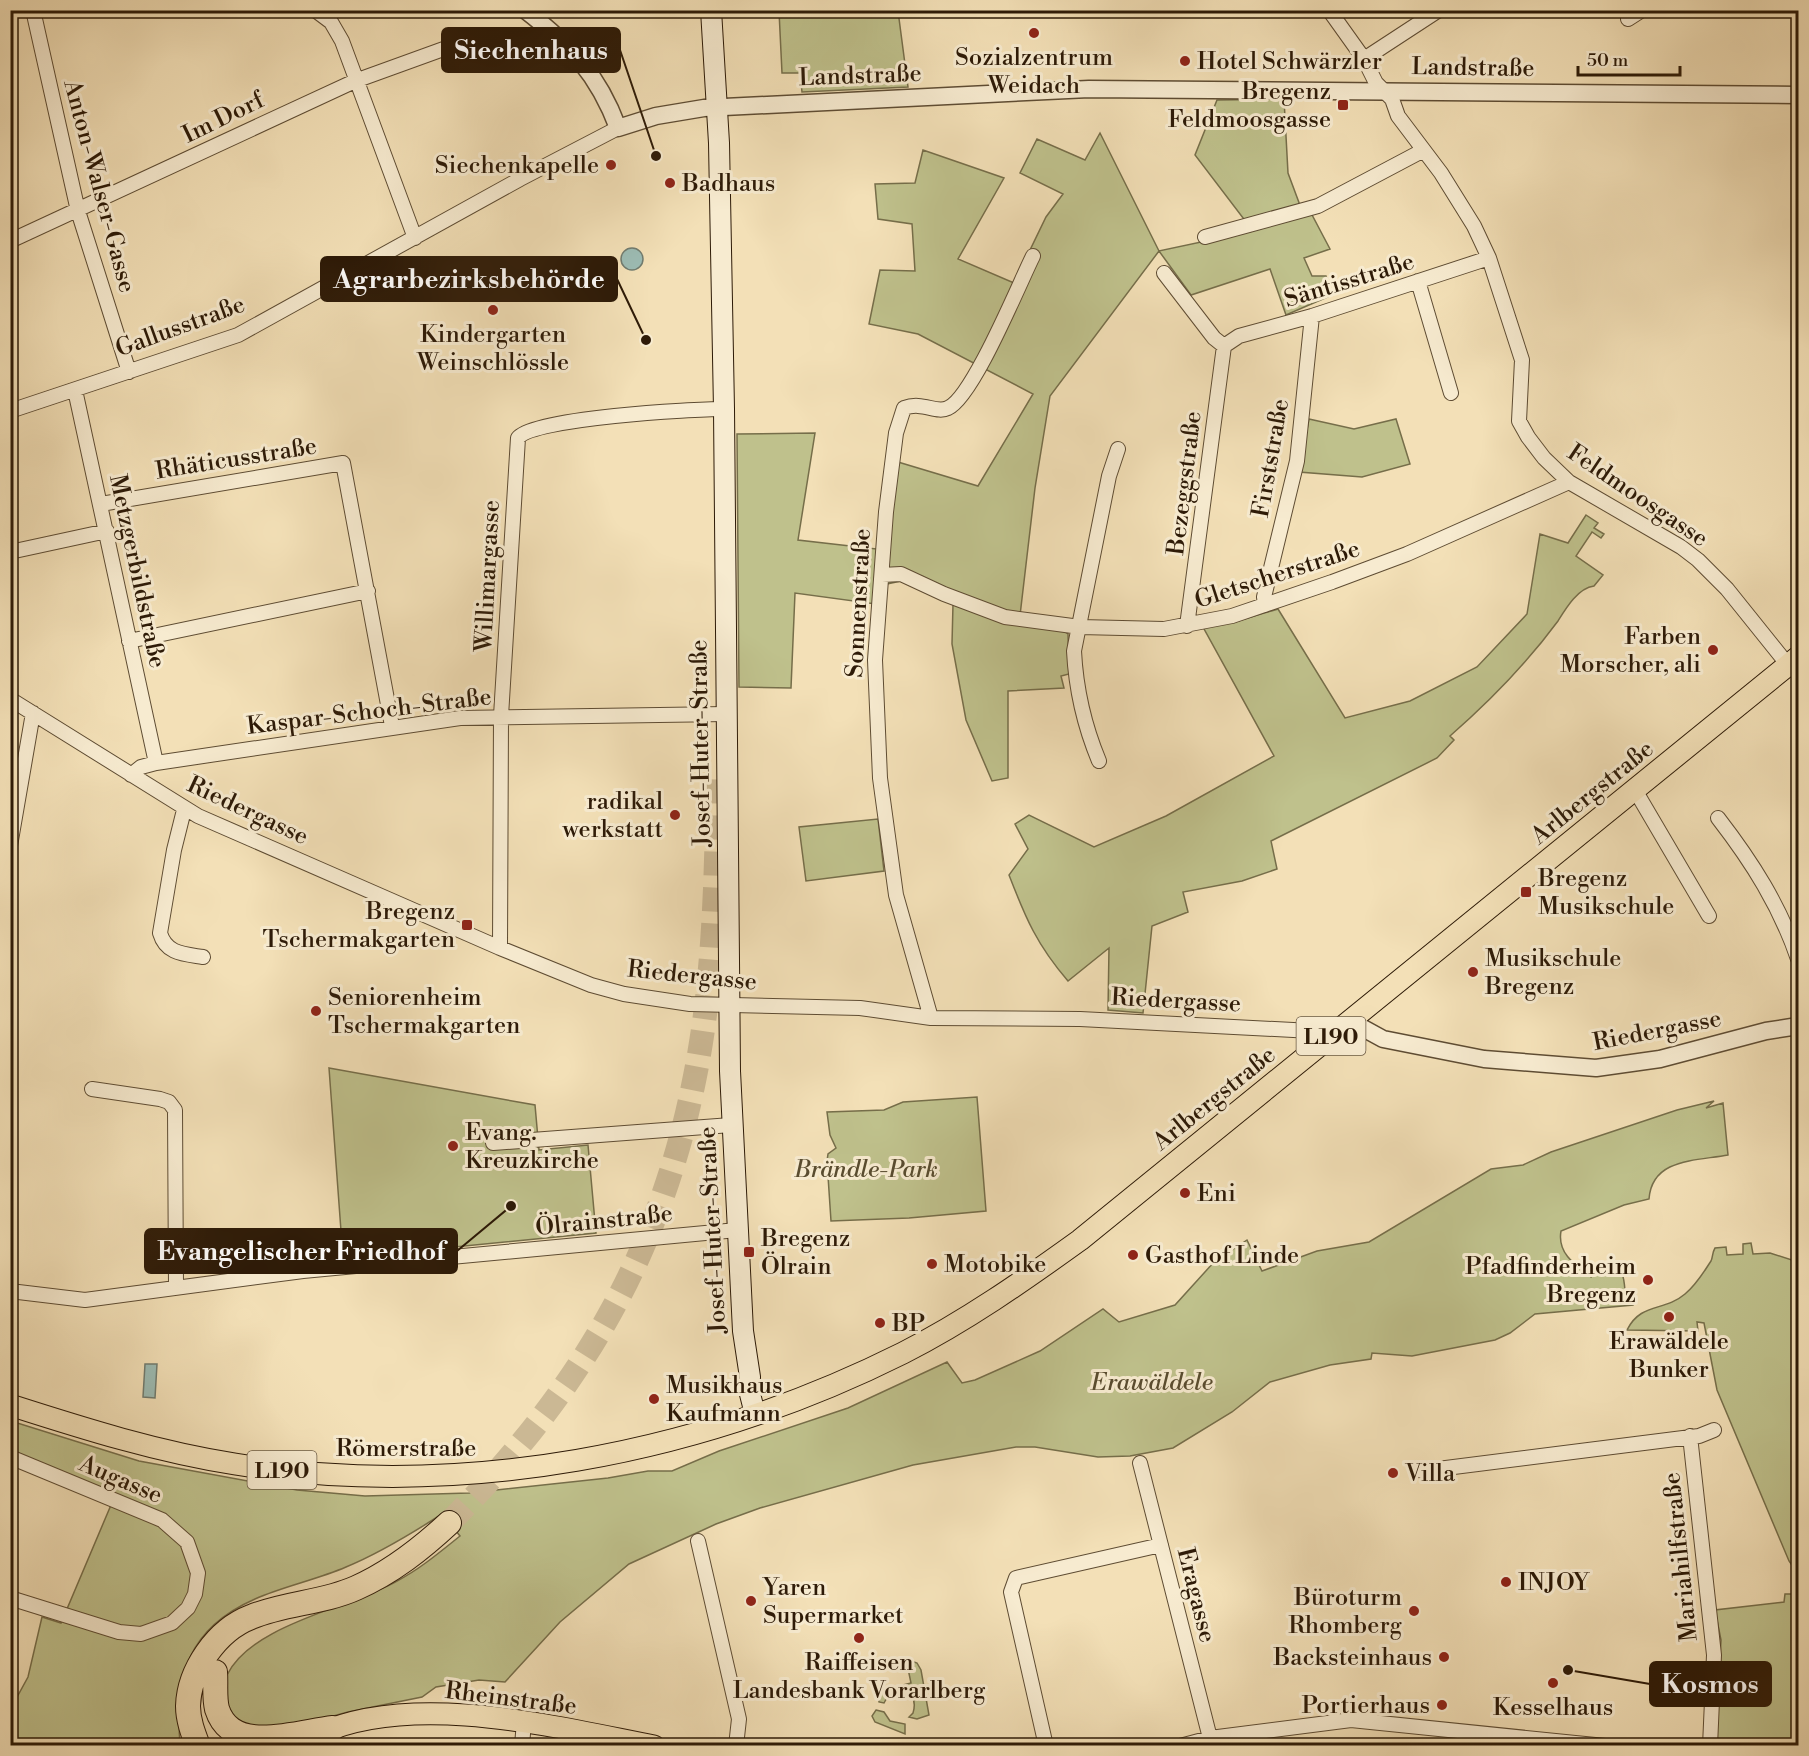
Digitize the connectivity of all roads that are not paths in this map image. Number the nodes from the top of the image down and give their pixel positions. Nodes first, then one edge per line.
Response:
1 (33, 10) edge
2 (525, 10) edge
3 (711, 10) edge
4 (1329, 10) edge
5 (1439, 10) edge
6 (1642, 10) edge
7 (318, 12) edge
8 (1628, 19) dead end
9 (460, 43) dead end
10 (1364, 59) junction
11 (355, 81) junction
12 (1384, 90) junction
13 (1798, 95) edge
14 (716, 108) junction
15 (618, 128) junction
16 (1422, 151) junction
17 (78, 211) junction
18 (1205, 237) dead end
19 (415, 238) junction
20 (10, 241) edge
21 (1033, 256) dead end
22 (1489, 258) junction
23 (1164, 273) dead end
24 (1419, 281) junction
25 (1312, 316) junction
26 (1224, 346) junction
27 (129, 372) junction
28 (75, 390) junction
29 (1451, 393) dead end
30 (723, 408) junction
31 (10, 411) edge
32 (1118, 449) dead end
33 (1569, 482) junction
34 (101, 504) junction
35 (106, 531) junction
36 (10, 552) edge
37 (882, 575) junction
38 (368, 591) junction
39 (1264, 605) junction
40 (1187, 626) junction
41 (1080, 627) junction
42 (129, 641) junction
43 (1795, 662) edge
44 (10, 699) edge
45 (33, 713) junction
46 (726, 714) junction
47 (501, 716) junction
48 (392, 726) junction
49 (1099, 761) dead end
50 (156, 763) junction
51 (131, 775) junction
52 (1635, 790) junction
53 (184, 810) junction
54 (1718, 818) dead end
55 (10, 846) edge
56 (1709, 916) dead end
57 (500, 948) junction
58 (203, 957) dead end
59 (1798, 958) edge
60 (728, 1006) junction
61 (931, 1018) junction
62 (1350, 1021) junction
63 (1798, 1026) edge
64 (1327, 1040) junction
65 (92, 1089) dead end
66 (731, 1125) junction
67 (493, 1143) dead end
68 (737, 1230) junction
69 (176, 1287) junction
70 (10, 1291) edge
71 (10, 1405) edge
72 (761, 1412) junction
73 (1714, 1430) dead end
74 (1690, 1436) junction
75 (10, 1456) edge
76 (1140, 1463) dead end
77 (1422, 1471) dead end
78 (449, 1523) tunnel mouth
79 (698, 1541) dead end
80 (1161, 1545) junction
81 (10, 1598) edge
82 (307, 1604) junction
83 (214, 1672) junction
84 (189, 1720) junction
85 (525, 1721) junction
86 (333, 1728) junction
87 (1210, 1738) junction
88 (1459, 1738) edge
89 (186, 1746) edge
90 (198, 1746) edge
91 (214, 1746) edge
92 (294, 1746) edge
93 (522, 1746) edge
94 (654, 1746) edge
95 (736, 1746) edge
96 (1046, 1746) edge
97 (1180, 1746) edge
98 (1605, 1746) edge
99 (1710, 1746) edge

1 - 17 street, Anton-Walser-Gasse
2 - 15 street
3 - 14 main road, Josef-Huter-Straße
4 - 10 street, Feldmoosgasse
5 - 10 street
6 - 8 street
7 - 11 street
9 - 11 street, Im Dorf
10 - 12 street, Feldmoosgasse
11 - 17 street, Im Dorf
11 - 19 street
12 - 13 street, Landstraße
12 - 14 street, Landstraße
12 - 16 street, Feldmoosgasse
14 - 15 street, Gallusstraße
14 - 30 main road, Josef-Huter-Straße
15 - 19 street, Gallusstraße
16 - 18 street
16 - 22 street, Feldmoosgasse
17 - 20 street, Im Dorf
17 - 27 street, Anton-Walser-Gasse
19 - 27 street, Gallusstraße
21 - 37 street, Sonnenstraße
22 - 24 street, Säntisstraße
22 - 33 street, Feldmoosgasse
23 - 26 street
24 - 25 street, Säntisstraße
24 - 29 street
25 - 26 street, Säntisstraße
25 - 39 street, Firststraße
26 - 40 street, Bezeggstraße
27 - 28 street, Gallusstraße
28 - 31 street, Gallusstraße
28 - 34 street, Metzgerbildstraße
30 - 46 main road, Josef-Huter-Straße
30 - 47 street, Willimargasse
32 - 41 street
33 - 39 street, Gletscherstraße
33 - 43 street, Feldmoosgasse
34 - 35 street, Metzgerbildstraße
34 - 38 street, Rhäticusstraße
35 - 36 street
35 - 42 street, Metzgerbildstraße
37 - 41 street, Gletscherstraße
37 - 61 street, Sonnenstraße
38 - 42 street
38 - 48 street
39 - 40 street, Gletscherstraße
40 - 41 street, Gletscherstraße
41 - 49 street
42 - 50 street, Metzgerbildstraße
43 - 52 main road, Arlbergstraße / L190
44 - 45 street, Riedergasse
45 - 51 street, Riedergasse
45 - 55 street
46 - 47 street, Kaspar-Schoch-Straße
46 - 60 main road, Josef-Huter-Straße
47 - 48 street, Kaspar-Schoch-Straße
47 - 57 street, Willimargasse
48 - 50 street, Kaspar-Schoch-Straße
50 - 51 street, Kaspar-Schoch-Straße
51 - 53 street, Riedergasse
52 - 56 street
52 - 62 main road, Arlbergstraße / L190
53 - 57 street, Riedergasse
53 - 58 street
54 - 59 street
57 - 60 street, Riedergasse
60 - 61 street, Riedergasse
60 - 66 main road, Josef-Huter-Straße
61 - 64 street, Riedergasse
62 - 63 street, Riedergasse
62 - 64 main road, Arlbergstraße / L190
64 - 72 main road, Arlbergstraße / L190
65 - 69 street
66 - 67 street
66 - 68 main road, Josef-Huter-Straße
68 - 69 street, Ölrainstraße
68 - 72 main road, Josef-Huter-Straße
69 - 70 street, Ölrainstraße
71 - 72 main road, Römerstraße / L190
73 - 74 street, Mariahilfstraße
74 - 77 street, Mariahilfstraße
74 - 99 street, Mariahilfstraße
75 - 81 street, Augasse
76 - 80 street, Eragasse
78 - 82 highway
79 - 95 street
80 - 87 street, Eragasse
80 - 96 street
82 - 83 highway
82 - 84 highway
83 - 86 highway
83 - 91 highway
84 - 89 highway
84 - 90 highway
85 - 86 main road, Rheinstraße
85 - 93 street
85 - 94 main road, Rheinstraße
86 - 92 main road, Rheinstraße
87 - 88 street
87 - 97 street
88 - 98 street

